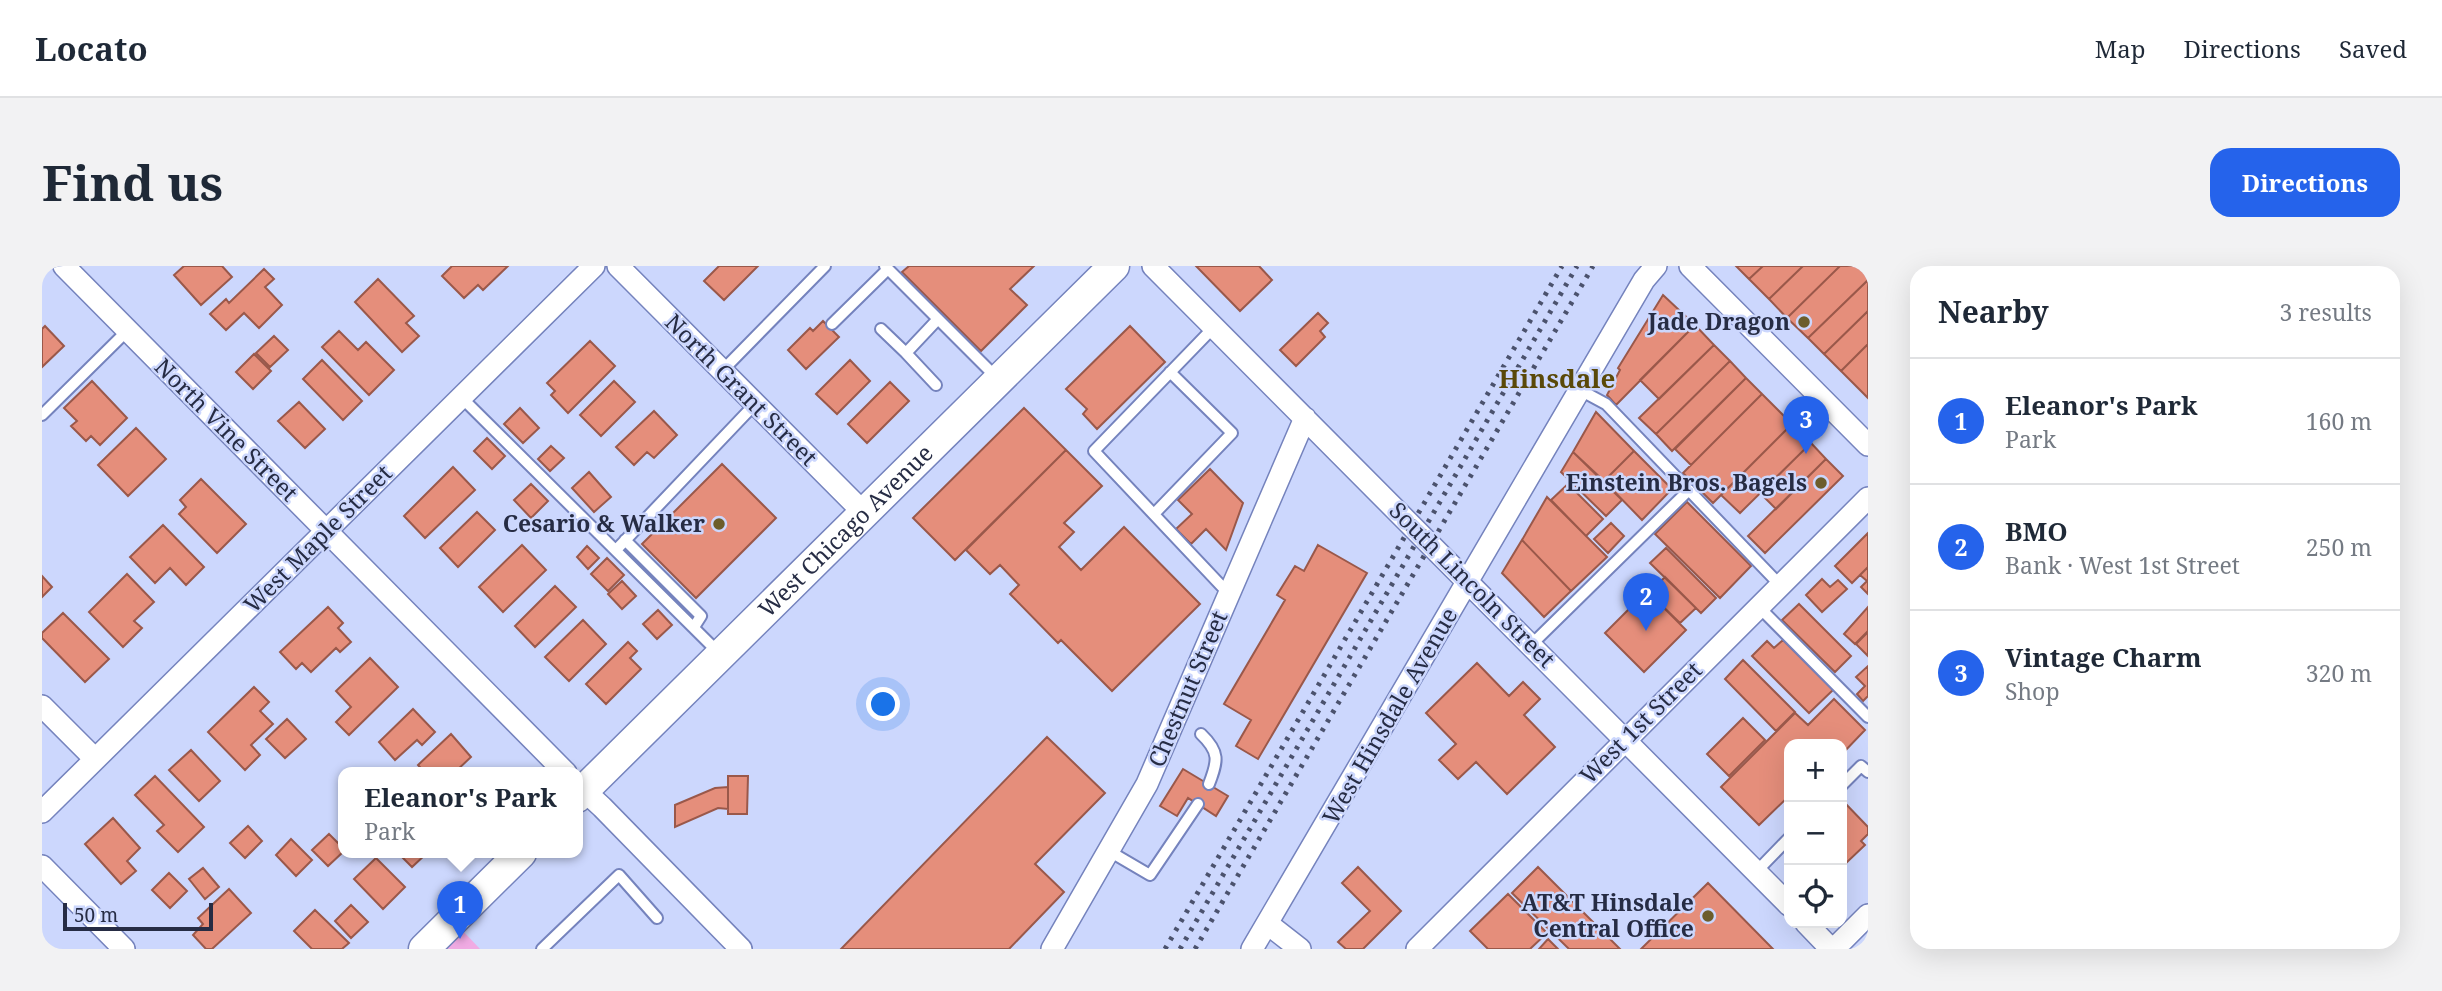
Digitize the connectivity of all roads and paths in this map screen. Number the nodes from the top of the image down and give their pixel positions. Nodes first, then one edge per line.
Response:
1 (64, 266) edge
2 (594, 266) edge
3 (618, 266) edge
4 (825, 266) edge
5 (1114, 266) edge
6 (1153, 266) edge
7 (1656, 266) edge
8 (1690, 266) edge
9 (887, 267) edge
10 (938, 319) junction
11 (832, 324) dead end
12 (1214, 327) junction
13 (881, 329) dead end
14 (128, 330) junction
15 (906, 353) junction
16 (722, 371) junction
17 (1170, 372) junction
18 (999, 380) junction
19 (936, 385) dead end
20 (1580, 390) junction
21 (461, 397) junction
22 (755, 404) junction
23 (42, 415) edge
24 (1305, 418) junction
25 (1868, 446) edge
26 (1689, 490) junction
27 (1868, 498) edge
28 (863, 513) junction
29 (1154, 514) junction
30 (326, 531) junction
31 (625, 540) junction
32 (616, 550) junction
33 (1469, 582) junction
34 (1780, 585) junction
35 (1229, 594) junction
36 (1758, 606) junction
37 (694, 627) junction
38 (1531, 645) junction
39 (721, 654) junction
40 (42, 706) edge
41 (1868, 717) edge
42 (1201, 734) dead end
43 (1625, 738) junction
44 (95, 760) junction
45 (557, 767) edge
46 (1868, 772) edge
47 (583, 780) edge
48 (1847, 780) edge
49 (1209, 784) dead end
50 (583, 792) edge
51 (1198, 804) dead end
52 (42, 812) edge
53 (1784, 843) edge
54 (1109, 851) junction
55 (516, 858) edge
56 (42, 866) edge
57 (1757, 871) junction
58 (1784, 900) edge
59 (1868, 915) edge
60 (657, 918) dead end
61 (1268, 923) junction
62 (1811, 928) edge
63 (124, 949) edge
64 (424, 949) edge
65 (542, 949) edge
66 (741, 949) edge
67 (1052, 949) edge
68 (1252, 949) edge
69 (1300, 949) edge
70 (1417, 949) edge
71 (1832, 949) edge

1 - 14 street, North Vine Street
2 - 21 street, West Maple Street
3 - 16 street, North Grant Street
4 - 16 lane
5 - 18 main road, West Chicago Avenue
6 - 12 street, South Lincoln Street
7 - 20 street, West Hinsdale Avenue
8 - 25 street
9 - 10 lane
9 - 11 lane
10 - 15 lane
10 - 18 lane
12 - 17 lane
12 - 24 street, South Lincoln Street
13 - 15 lane
14 - 23 lane
14 - 30 street, North Vine Street
15 - 19 lane
16 - 22 street, North Grant Street
17 - 29 lane
17 - 29 lane
18 - 28 main road, West Chicago Avenue
20 - 26 lane
20 - 33 street, West Hinsdale Avenue
21 - 30 street, West Maple Street
21 - 32 lane
22 - 28 street, North Grant Street
22 - 31 lane
24 - 33 street, South Lincoln Street
24 - 35 street, Chestnut Street
26 - 34 lane
26 - 38 lane
27 - 34 street, West 1st Street
28 - 39 main road, West Chicago Avenue
29 - 35 lane
30 - 44 street, West Maple Street
30 - 45 street, North Vine Street
31 - 32 lane
31 - 37 lane
32 - 37 lane
33 - 38 street, South Lincoln Street
33 - 61 street, West Hinsdale Avenue
34 - 36 street, West 1st Street
35 - 54 street, Chestnut Street
36 - 41 lane
36 - 43 street, West 1st Street
37 - 39 lane
38 - 43 street, South Lincoln Street
39 - 47 main road, West Chicago Avenue
40 - 44 street
42 - 49 lane
43 - 57 street, South Lincoln Street
43 - 70 street, West 1st Street
44 - 52 street, West Maple Street
46 - 48 lane
50 - 66 street, North Vine Street
51 - 54 lane
53 - 57 lane
54 - 67 street, Chestnut Street
55 - 64 main road
56 - 63 street
57 - 58 street, South Lincoln Street
59 - 71 street
60 - 65 lane
61 - 68 street, West Hinsdale Avenue
61 - 69 street
62 - 71 street

